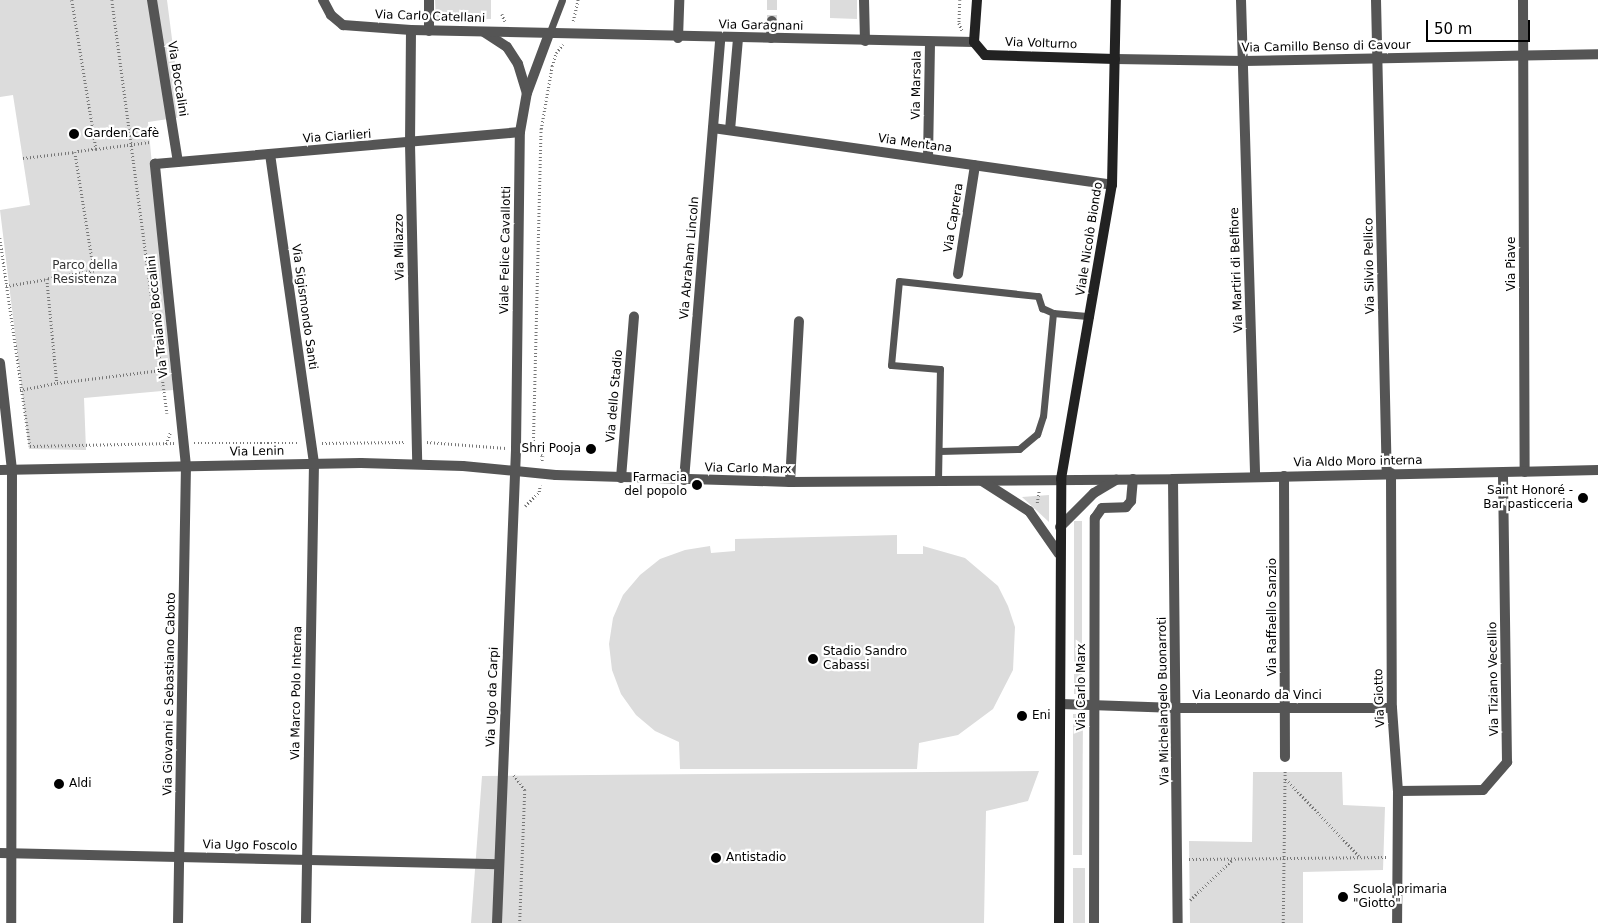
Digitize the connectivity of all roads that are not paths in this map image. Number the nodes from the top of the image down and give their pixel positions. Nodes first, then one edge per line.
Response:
1 (152, 0) edge
2 (323, 0) edge
3 (429, 0) edge
4 (562, 0) edge
5 (679, 0) edge
6 (864, 0) edge
7 (977, 0) edge
8 (1116, 0) edge
9 (1241, 0) edge
10 (1376, 0) edge
11 (1523, 0) edge
12 (772, 21) tunnel mouth
13 (411, 30) junction
14 (429, 30) junction
15 (484, 32) junction
16 (549, 34) junction
17 (678, 38) junction
18 (720, 38) junction
19 (738, 38) junction
20 (772, 38) junction
21 (864, 41) junction
22 (930, 42) junction
23 (970, 42) junction
24 (1598, 54) edge
25 (1524, 56) junction
26 (1378, 58) junction
27 (1115, 59) junction
28 (1244, 61) junction
29 (527, 93) junction
30 (713, 128) junction
31 (730, 130) junction
32 (520, 132) junction
33 (410, 144) junction
34 (270, 154) junction
35 (928, 158) junction
36 (178, 162) junction
37 (155, 164) joint
38 (975, 165) junction
39 (1112, 185) junction
40 (958, 274) dead end
41 (1052, 313) junction
42 (1090, 316) junction
43 (634, 317) dead end
44 (799, 321) dead end
45 (0, 363) edge
46 (939, 451) junction
47 (314, 463) junction
48 (417, 464) junction
49 (186, 466) junction
50 (0, 470) edge
51 (12, 470) junction
52 (1598, 470) edge
53 (514, 471) junction
54 (1525, 472) junction
55 (1389, 473) junction
56 (1504, 473) junction
57 (1284, 476) junction
58 (1255, 477) junction
59 (621, 478) junction
60 (1062, 479) junction
61 (1118, 479) junction
62 (1132, 479) junction
63 (1173, 479) junction
64 (684, 480) junction
65 (938, 481) junction
66 (982, 481) junction
67 (790, 482) junction
68 (1060, 526) junction
69 (1059, 554) junction
70 (1061, 704) junction
71 (1094, 704) junction
72 (1177, 708) junction
73 (1392, 708) junction
74 (1286, 709) junction
75 (1285, 757) road end
76 (1398, 791) junction
77 (5, 853) edge
78 (180, 857) junction
79 (307, 860) junction
80 (499, 864) junction
81 (11, 923) edge
82 (178, 923) edge
83 (306, 923) edge
84 (497, 923) edge
85 (1059, 923) edge
86 (1094, 923) edge
87 (1178, 923) edge
88 (1397, 923) edge

1 - 36 street, Via Boccalini
2 - 13 street, Via Carlo Catellani
3 - 14 street
4 - 16 lane
5 - 17 street
6 - 21 street
7 - 23 main road
8 - 27 main road, Viale Nicolò Biondo
9 - 28 street, Via Martiri di Belfiore
10 - 26 street, Via Silvio Pellico
11 - 25 street, Via Piave
12 - 20 street
13 - 14 street, Via Carlo Catellani
13 - 33 street, Via Milazzo
14 - 15 street, Via Carlo Catellani
15 - 16 street, Via Carlo Catellani
15 - 29 street
16 - 17 street, Via Garagnani
16 - 29 street, Viale Felice Cavallotti
17 - 18 street, Via Garagnani
18 - 19 street, Via Garagnani
18 - 30 street, Via Abraham Lincoln
19 - 20 street, Via Garagnani
19 - 31 street
20 - 21 street, Via Garagnani
21 - 22 street, Via Garagnani
22 - 23 street, Via Garagnani
22 - 35 street, Via Marsala
23 - 27 main road, Via Volturno
24 - 25 street, Via Camillo Benso di Cavour
25 - 26 street, Via Camillo Benso di Cavour
25 - 54 street, Via Piave
26 - 28 street, Via Camillo Benso di Cavour
26 - 55 street, Via Silvio Pellico
27 - 28 street, Via Camillo Benso di Cavour
27 - 39 main road, Viale Nicolò Biondo
28 - 58 street, Via Martiri di Belfiore
29 - 32 street, Viale Felice Cavallotti
30 - 31 street, Via Mentana
30 - 64 street, Via Abraham Lincoln
31 - 35 street, Via Mentana
32 - 33 street, Via Ciarlieri
32 - 53 street, Viale Felice Cavallotti
33 - 34 street, Via Ciarlieri
33 - 48 street, Via Milazzo
34 - 36 street, Via Ciarlieri
34 - 47 street, Via Sigismondo Santi
35 - 38 street, Via Mentana
36 - 37 street, Via Ciarlieri
37 - 49 street, Via Traiano Boccalini
38 - 39 street, Via Mentana
38 - 40 street, Via Caprera
39 - 42 main road, Viale Nicolò Biondo
41 - 42 lane
41 - 46 lane
41 - 46 lane
42 - 60 main road, Viale Nicolò Biondo
43 - 59 street, Via dello Stadio
44 - 67 street
45 - 51 street
46 - 65 lane
47 - 48 street, Via Lenin
47 - 49 street, Via Lenin
47 - 79 street, Via Marco Polo Interna
48 - 53 street, Via Lenin
49 - 51 street, Via Lenin
49 - 78 street, Via Giovanni e Sebastiano Caboto
50 - 51 street, Via Lenin
51 - 77 street
52 - 54 street, Via Aldo Moro interna
53 - 59 street, Via Carlo Marx
53 - 80 street, Via Ugo da Carpi
54 - 56 street, Via Aldo Moro interna
55 - 56 street, Via Aldo Moro interna
55 - 57 street, Via Aldo Moro interna
55 - 73 street, Via Giotto
56 - 76 street, Via Tiziano Vecellio
57 - 58 street, Via Aldo Moro interna
57 - 74 street, Via Raffaello Sanzio
58 - 63 street, Via Aldo Moro interna
59 - 64 street, Via Carlo Marx
60 - 61 street, Via Aldo Moro interna
60 - 66 street, Via Aldo Moro interna
60 - 68 main road, Via Carlo Marx
61 - 62 street, Via Aldo Moro interna
61 - 68 street
62 - 63 street, Via Aldo Moro interna
62 - 71 street, Via Carlo Marx
63 - 72 street, Via Michelangelo Buonarroti
64 - 67 street, Via Carlo Marx
65 - 66 street, Via Carlo Marx
65 - 67 street, Via Carlo Marx
66 - 69 street
68 - 69 main road, Via Carlo Marx
69 - 70 main road, Via Carlo Marx
70 - 71 street, Via Leonardo da Vinci
70 - 85 main road, Via Carlo Marx
71 - 72 street, Via Leonardo da Vinci
71 - 86 street, Via Carlo Marx
72 - 74 street, Via Leonardo da Vinci
72 - 87 street, Via Michelangelo Buonarroti
73 - 74 street, Via Leonardo da Vinci
73 - 76 street, Via Giotto
74 - 75 street, Via Raffaello Sanzio
76 - 88 street, Via Giotto
77 - 78 street, Via Ugo Foscolo
77 - 81 street
78 - 79 street, Via Ugo Foscolo
78 - 82 street, Via Giovanni e Sebastiano Caboto
79 - 80 street, Via Ugo Foscolo
79 - 83 street, Via Marco Polo Interna
80 - 84 street, Via Ugo da Carpi

